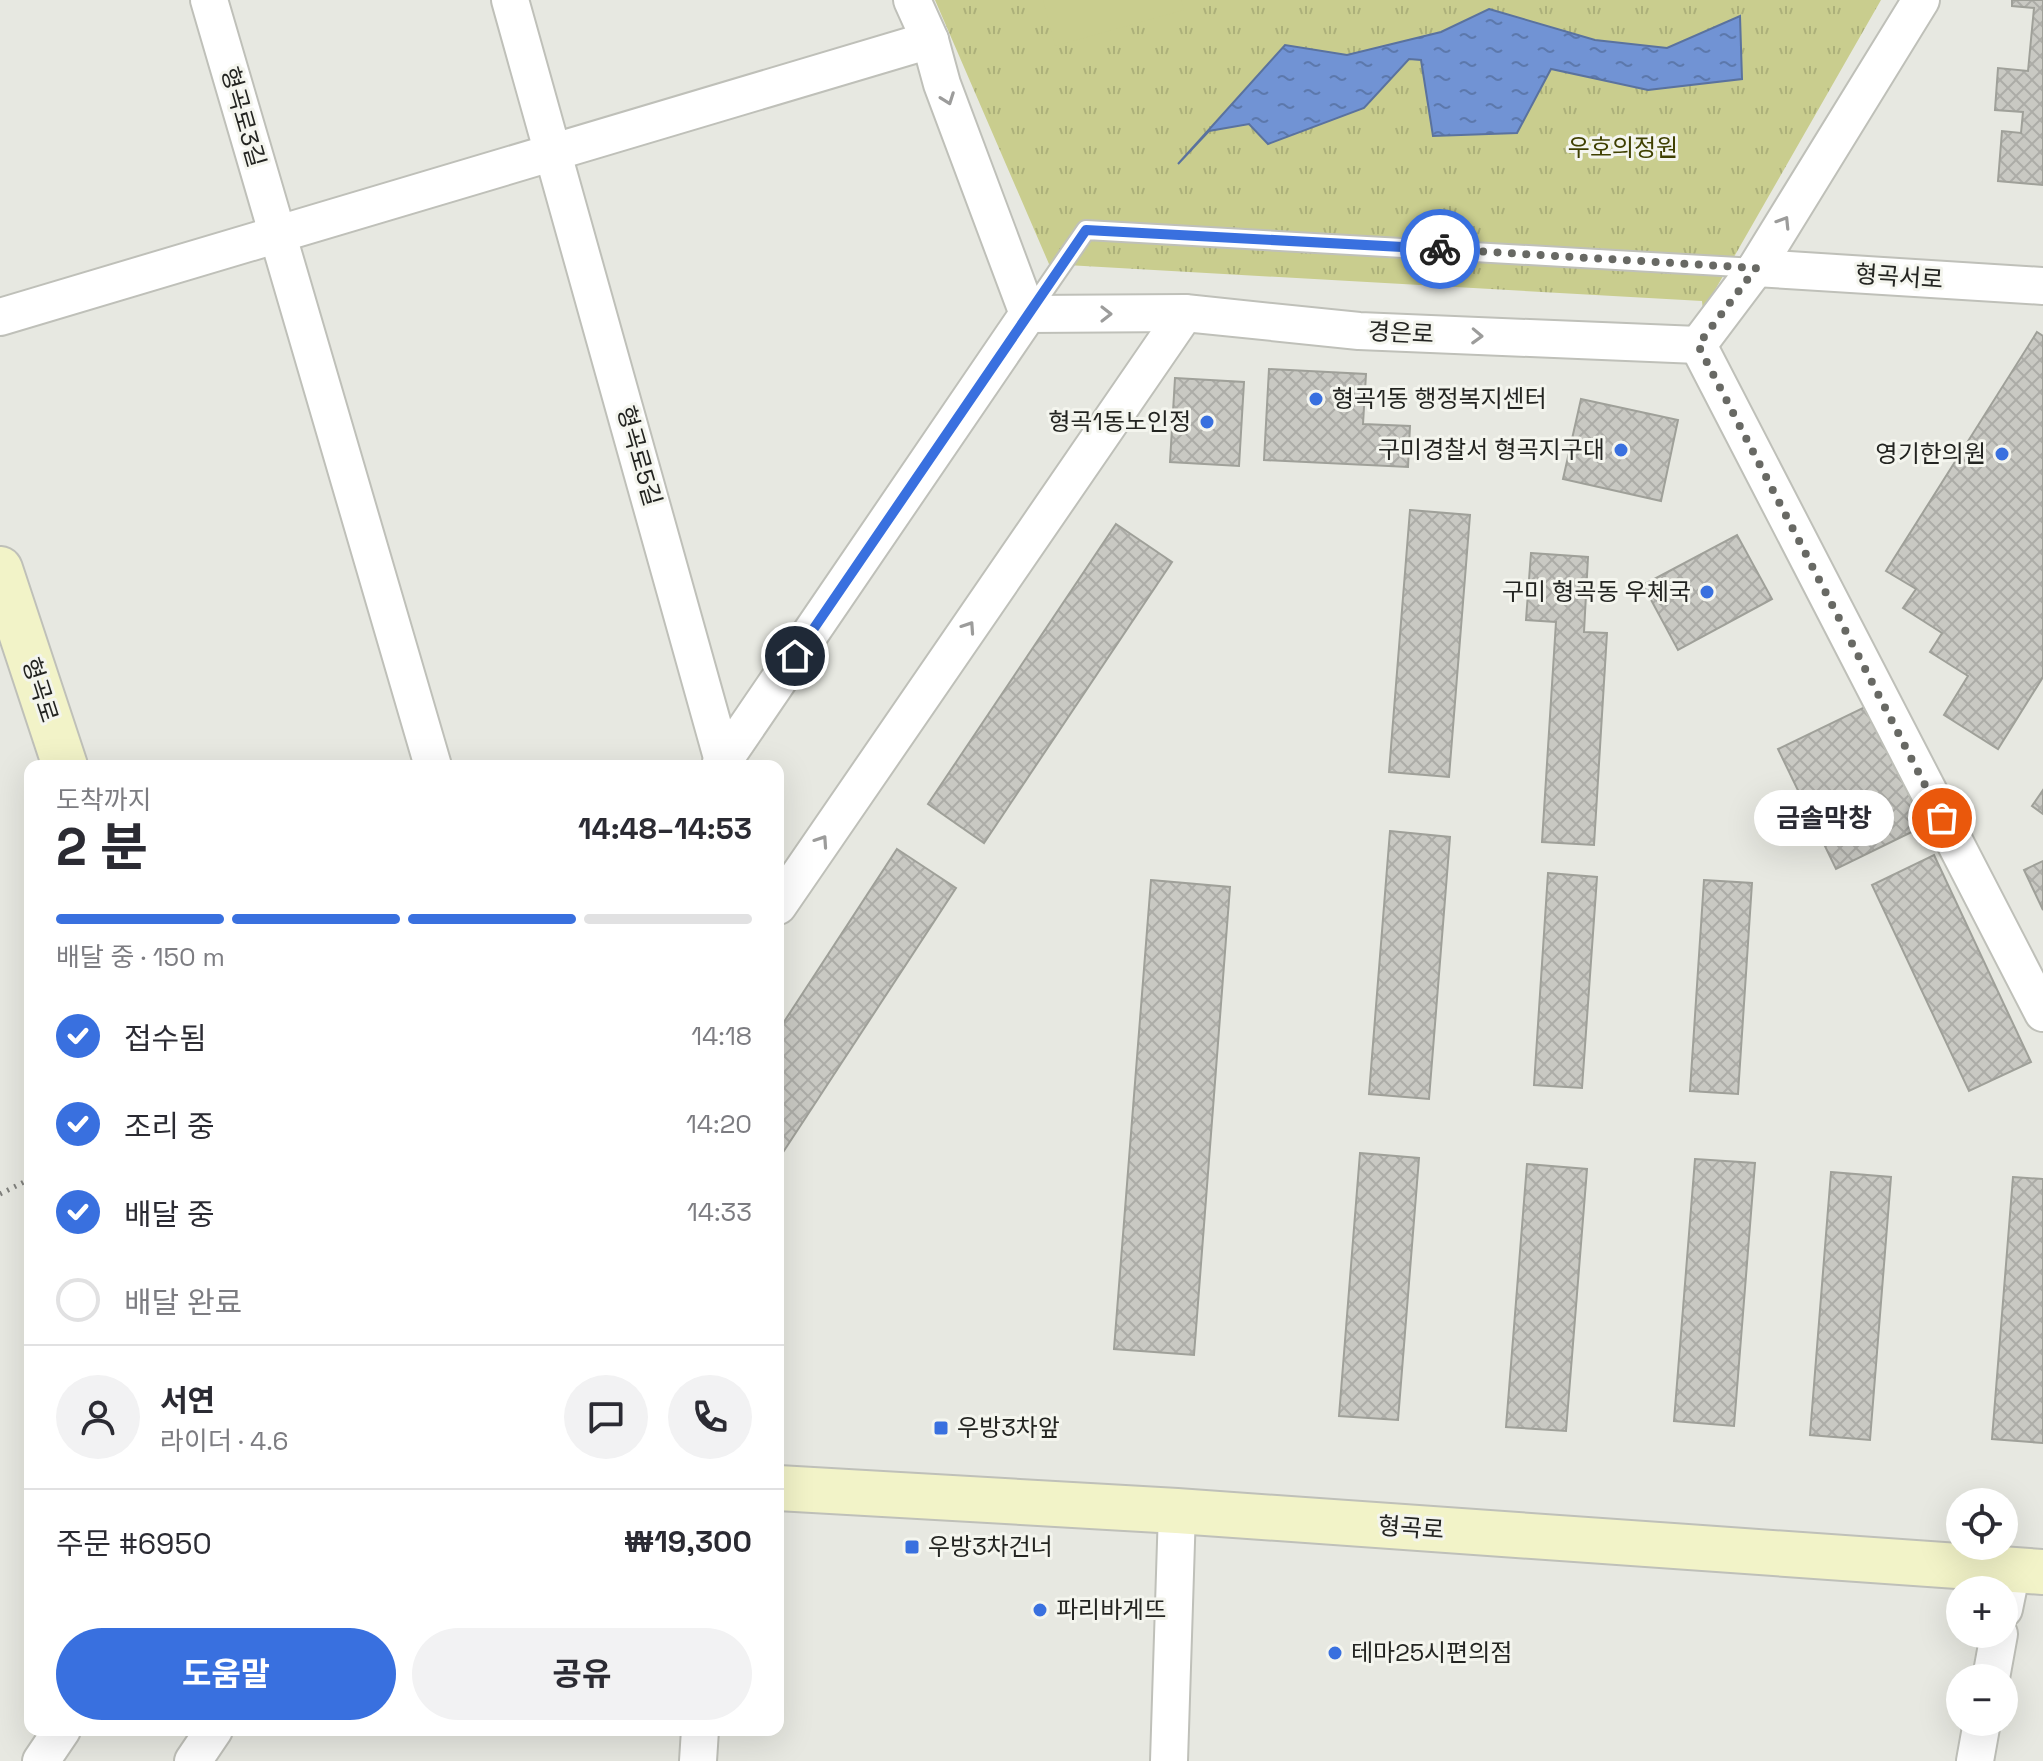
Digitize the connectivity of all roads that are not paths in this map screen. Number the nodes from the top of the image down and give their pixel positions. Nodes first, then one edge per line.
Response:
1 (209, 0) edge
2 (510, 0) edge
3 (912, 0) edge
4 (1921, 0) edge
5 (930, 40) junction
6 (554, 152) junction
7 (277, 234) junction
8 (1756, 268) junction
9 (2043, 286) edge
10 (1185, 313) junction
11 (1028, 314) junction
12 (0, 317) edge
13 (1698, 345) junction
14 (0, 569) edge
15 (63, 760) edge
16 (431, 760) edge
17 (721, 760) edge
18 (725, 760) edge
19 (784, 897) edge
20 (2043, 1013) edge
21 (784, 1488) edge
22 (1177, 1511) junction
23 (2020, 1584) edge
24 (58, 1736) edge
25 (210, 1736) edge
26 (700, 1736) edge
27 (1979, 1736) edge
28 (41, 1761) edge
29 (193, 1761) edge
30 (698, 1761) edge
31 (1169, 1761) edge
32 (1975, 1761) edge

1 - 7 street, 형곡로3길
2 - 6 street
3 - 5 street
8 -> 4 street
5 - 6 street
5 -> 11 street
6 - 7 street
6 - 17 street, 형곡로5길
7 - 12 street
7 - 16 street
8 - 9 street, 형곡서로
8 - 11 lane
8 - 13 street
11 -> 10 street, 경은로
10 -> 13 street, 경은로
19 -> 10 street
11 - 18 street
13 - 20 street
14 - 15 street, 형곡로
21 - 22 street, 형곡로
22 - 23 street, 형곡로
22 - 31 street
24 - 28 street
25 - 29 street
26 - 30 street
27 - 32 street

